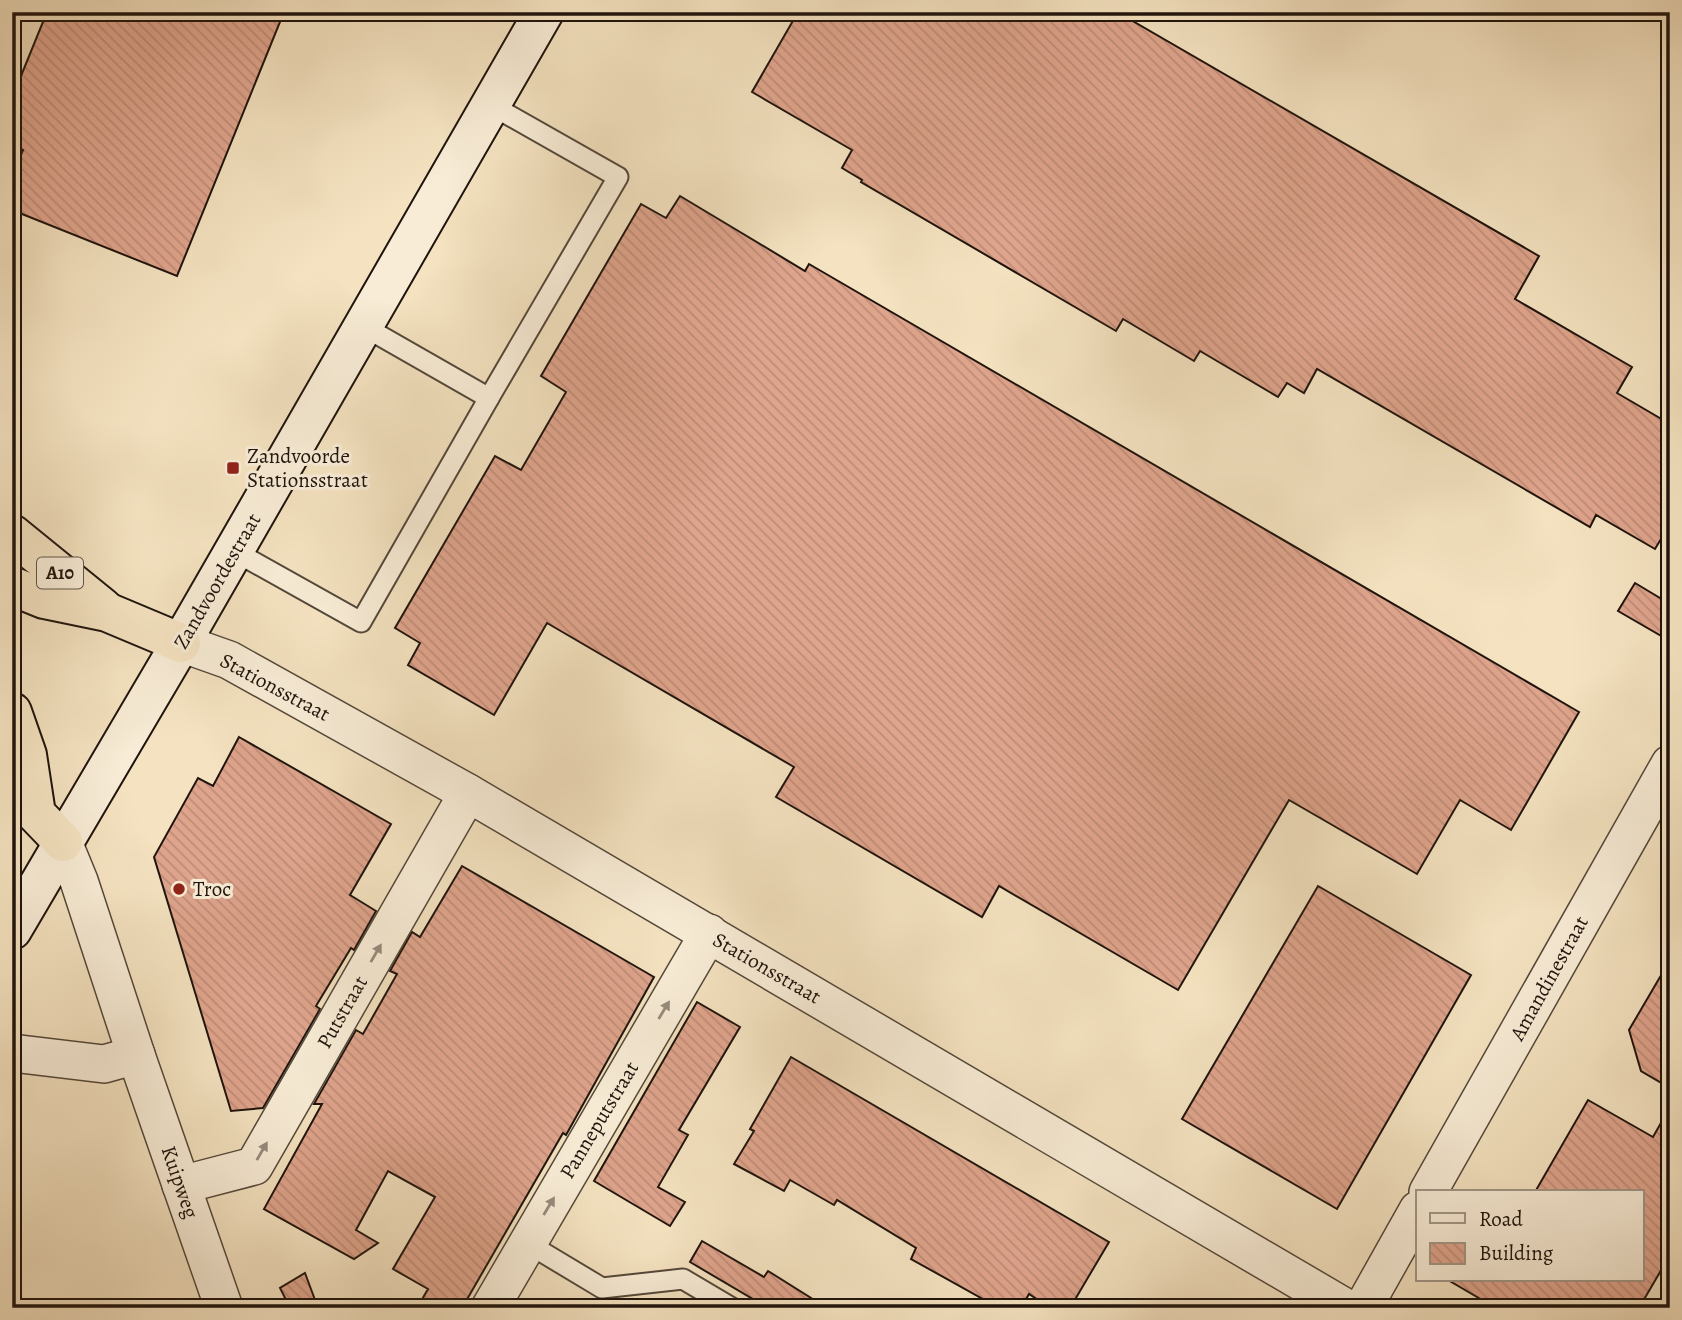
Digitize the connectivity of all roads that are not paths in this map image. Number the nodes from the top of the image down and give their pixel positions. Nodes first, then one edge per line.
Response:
1 (544, 12) edge
2 (491, 105) junction
3 (363, 326) junction
4 (489, 397) junction
5 (12, 534) edge
6 (234, 551) junction
7 (12, 586) edge
8 (107, 611) junction
9 (181, 643) junction
10 (12, 712) edge
11 (1670, 764) edge
12 (468, 793) junction
13 (63, 842) junction
14 (12, 930) edge
15 (709, 933) junction
16 (12, 1053) edge
17 (136, 1055) junction
18 (181, 1185) junction
19 (1429, 1190) edge
20 (1416, 1214) edge
21 (527, 1242) junction
22 (224, 1308) edge
23 (490, 1308) edge
24 (732, 1308) edge
25 (1346, 1308) edge
26 (1363, 1308) edge

1 - 2 main road, Zandvoordestraat
2 - 3 main road, Zandvoordestraat
2 - 4 lane
3 - 4 lane
3 - 6 main road, Zandvoordestraat
4 - 6 lane
5 - 8 highway, A10
6 - 9 main road, Zandvoordestraat
7 - 8 highway, A10
8 - 9 highway, A10
9 - 12 street, Stationsstraat
9 - 13 main road, Zandvoordestraat
10 - 13 highway
11 - 19 street, Amandinestraat
12 - 15 street, Stationsstraat
18 -> 12 street, Putstraat
13 - 14 main road, Zandvoordestraat
13 - 17 street, Kuipweg
21 -> 15 street, Panneputstraat
15 - 25 street, Stationsstraat
16 - 17 street
17 - 18 street, Kuipweg
18 - 22 street, Kuipweg
20 - 26 street
21 - 23 street, Panneputstraat
21 - 24 lane

